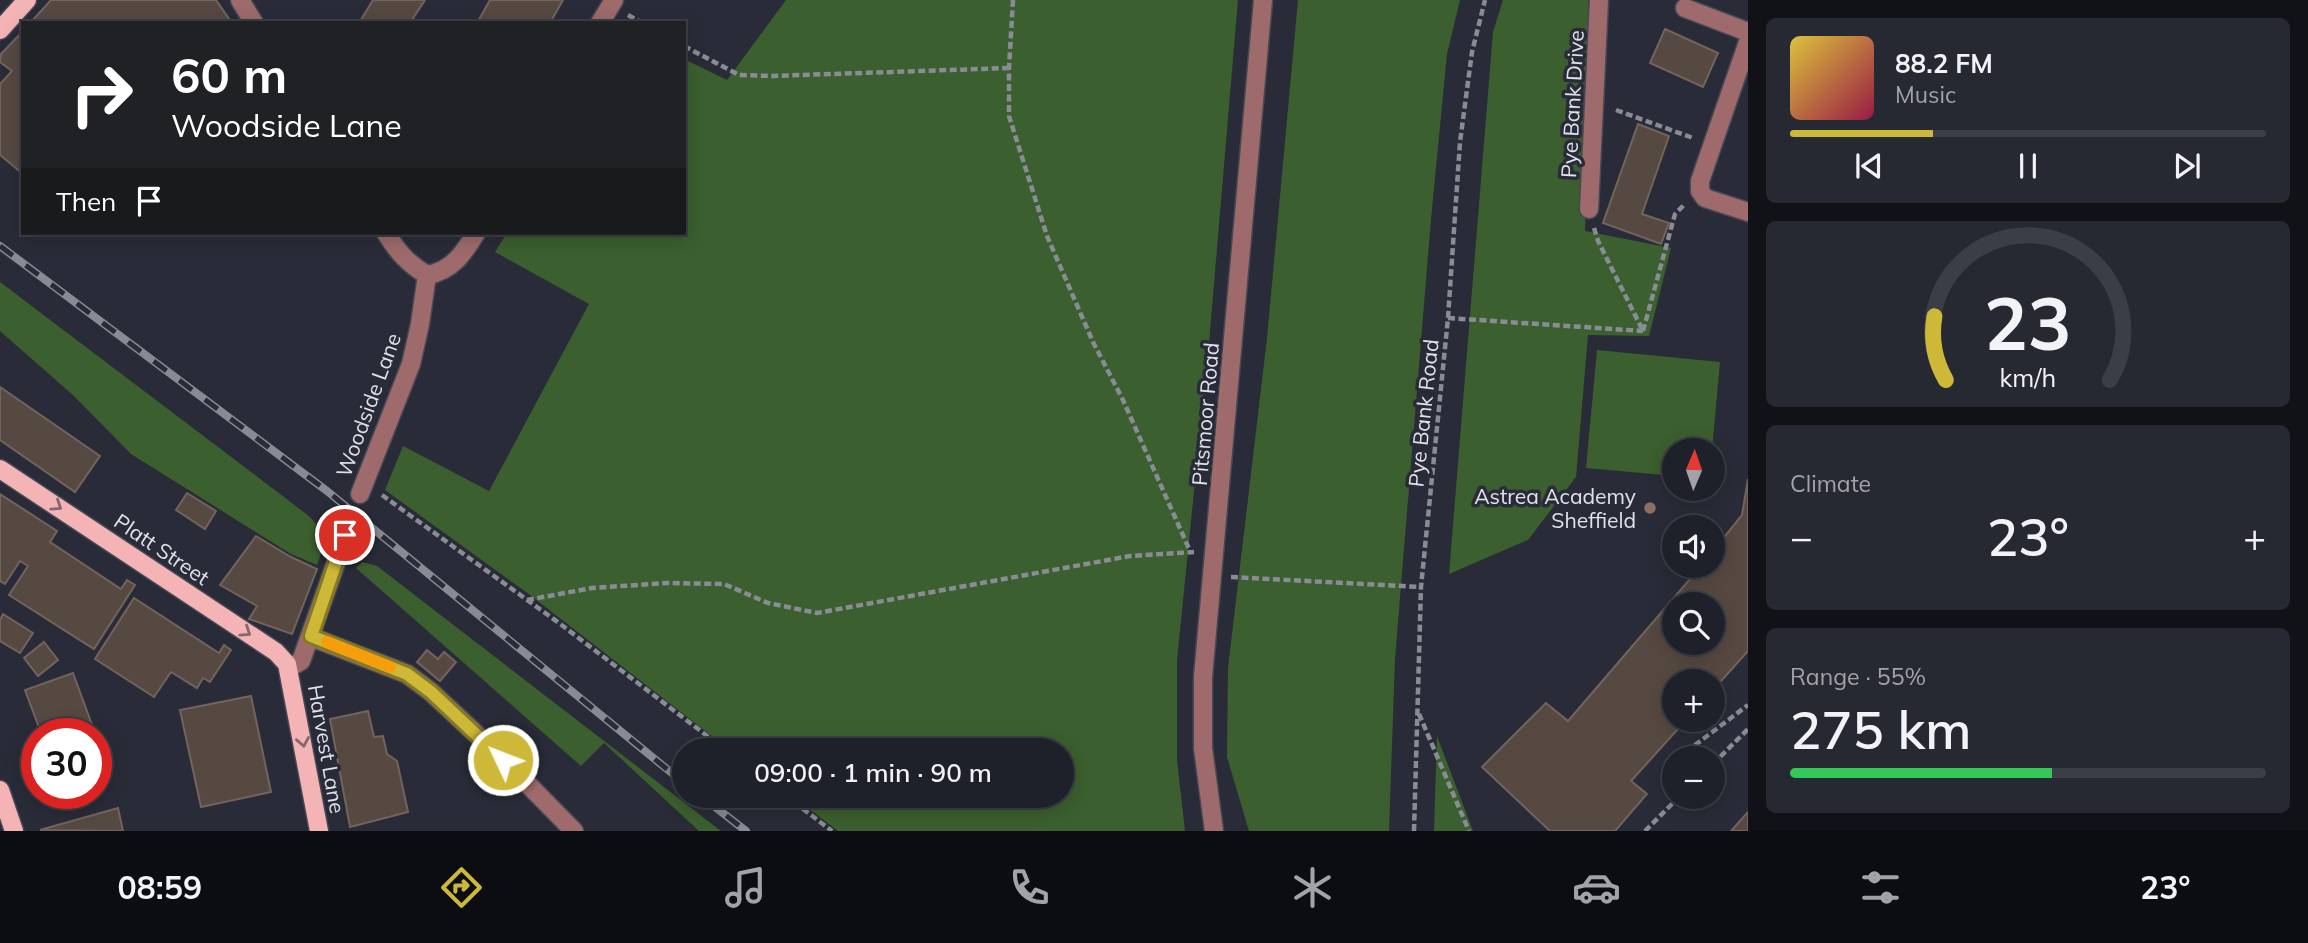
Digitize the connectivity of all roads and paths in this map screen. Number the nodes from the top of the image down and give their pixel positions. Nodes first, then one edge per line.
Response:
1 (27, 0) edge
2 (240, 0) edge
3 (614, 0) edge
4 (1013, 0) edge
5 (1263, 0) edge
6 (1485, 0) edge
7 (1599, 0) edge
8 (1685, 8) dead end
9 (253, 21) edge
10 (601, 21) edge
11 (0, 30) edge
12 (1748, 32) edge
13 (1748, 42) edge
14 (686, 47) edge
15 (1009, 68) junction
16 (1595, 103) junction
17 (1712, 145) junction
18 (1700, 189) junction
19 (1589, 209) joint
20 (1748, 212) edge
21 (387, 235) edge
22 (475, 235) edge
23 (427, 275) junction
24 (1448, 318) junction
25 (1643, 331) junction
26 (0, 469) edge
27 (362, 488) joint
28 (345, 535) dead end
29 (1190, 551) junction
30 (1215, 555) junction
31 (1213, 576) junction
32 (1421, 587) junction
33 (527, 600) junction
34 (311, 636) junction
35 (290, 671) junction
36 (1748, 705) edge
37 (1417, 710) junction
38 (1748, 729) edge
39 (710, 738) edge
40 (1694, 746) edge
41 (1725, 752) edge
42 (0, 790) edge
43 (802, 808) edge
44 (1667, 809) edge
45 (14, 831) edge
46 (319, 831) edge
47 (574, 831) edge
48 (832, 831) edge
49 (1214, 831) edge
50 (1414, 831) edge
51 (1469, 831) edge
52 (1645, 831) edge

1 - 11 main road
2 - 9 street
3 - 10 street
4 - 15 path
5 - 30 street, Pitsmoor Road
6 - 24 path, Pye Bank Road
7 - 16 street, Pye Bank Drive
8 - 12 street
13 - 17 street
14 - 15 path
15 - 29 path
16 - 17 path
16 - 19 street, Pye Bank Drive
17 - 18 street
18 - 20 street
18 - 25 path
19 - 25 path
21 - 23 street
22 - 23 street
23 - 27 street, Woodside Lane
24 - 25 path
24 - 32 path, Pye Bank Road
26 -> 35 main road, Platt Street
27 - 33 path
28 - 34 street
29 - 30 path
29 - 33 path
30 - 31 street, Pitsmoor Road
31 - 32 path
31 - 49 street, Pitsmoor Road
32 - 37 path, Pye Bank Road
33 - 39 path
34 - 35 street
34 - 47 street
35 -> 46 main road, Harvest Lane
36 - 40 path
37 - 50 path, Pye Bank Road
37 - 51 path
38 - 41 path
42 - 45 main road
43 - 48 path
44 - 52 path

